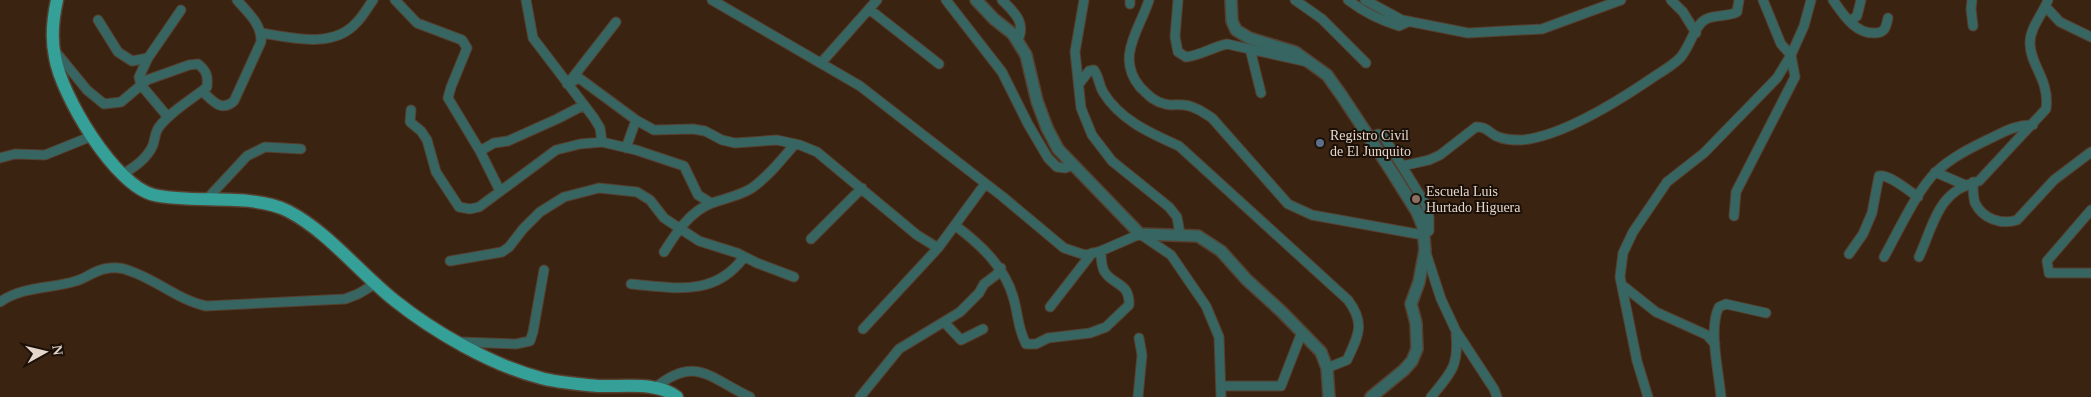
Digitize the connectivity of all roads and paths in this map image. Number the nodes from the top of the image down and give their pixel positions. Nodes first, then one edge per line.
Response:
1 (57, 0) edge
2 (237, 0) edge
3 (373, 0) edge
4 (395, 0) edge
5 (526, 0) edge
6 (712, 0) edge
7 (877, 0) edge
8 (946, 0) edge
9 (976, 0) edge
10 (1002, 0) edge
11 (1084, 0) edge
12 (1150, 0) edge
13 (1178, 0) edge
14 (1231, 0) edge
15 (1296, 0) edge
16 (1348, 0) edge
17 (1365, 0) edge
18 (1621, 0) edge
19 (1671, 0) edge
20 (1739, 0) edge
21 (1763, 0) edge
22 (1811, 0) edge
23 (1833, 0) edge
24 (1861, 0) edge
25 (1972, 0) edge
26 (2047, 3) edge
27 (869, 9) junction
28 (181, 10) dead end
29 (1888, 18) dead end
30 (98, 20) dead end
31 (1850, 21) junction
32 (616, 22) dead end
33 (1408, 22) junction
34 (1973, 26) dead end
35 (262, 32) junction
36 (1696, 33) junction
37 (2091, 37) edge
38 (1017, 42) junction
39 (1250, 49) junction
40 (54, 51) junction
41 (1791, 55) junction
42 (148, 58) junction
43 (821, 63) junction
44 (1366, 63) dead end
45 (939, 64) dead end
46 (1313, 64) junction
47 (567, 84) junction
48 (1079, 84) junction
49 (141, 85) junction
50 (202, 91) junction
51 (1261, 93) dead end
52 (584, 105) junction
53 (411, 110) dead end
54 (168, 118) junction
55 (636, 120) junction
56 (2033, 125) junction
57 (92, 136) junction
58 (1370, 138) junction
59 (602, 142) junction
60 (795, 144) junction
61 (626, 148) junction
62 (301, 149) dead end
63 (480, 152) junction
64 (2091, 152) edge
65 (0, 158) edge
66 (1072, 165) junction
67 (1402, 166) junction
68 (1935, 172) junction
69 (123, 174) junction
70 (986, 184) junction
71 (1969, 184) junction
72 (862, 188) junction
73 (500, 191) junction
74 (1918, 197) junction
75 (206, 201) junction
76 (711, 203) junction
77 (2091, 210) edge
78 (1734, 216) dead end
79 (956, 226) junction
80 (679, 228) junction
81 (1140, 234) junction
82 (1180, 234) junction
83 (1423, 235) junction
84 (811, 239) dead end
85 (938, 248) junction
86 (1425, 250) junction
87 (664, 252) dead end
88 (1097, 252) junction
89 (1849, 254) dead end
90 (744, 257) junction
91 (1884, 257) dead end
92 (1919, 257) dead end
93 (450, 261) dead end
94 (1001, 268) junction
95 (544, 270) dead end
96 (2091, 273) edge
97 (794, 277) dead end
98 (376, 284) junction
99 (632, 284) dead end
100 (1622, 285) junction
101 (0, 302) edge
102 (1050, 307) dead end
103 (1766, 313) dead end
104 (945, 322) junction
105 (862, 329) dead end
106 (983, 329) dead end
107 (1456, 331) junction
108 (1302, 332) junction
109 (1140, 338) dead end
110 (457, 341) junction
111 (1715, 344) junction
112 (1327, 368) junction
113 (1221, 386) junction
114 (655, 388) junction
115 (678, 397) edge
116 (750, 397) edge
117 (860, 397) edge
118 (1138, 397) edge
119 (1221, 397) edge
120 (1329, 397) edge
121 (1371, 397) edge
122 (1431, 397) edge
123 (1497, 397) edge
124 (1648, 397) edge
125 (1721, 397) edge

1 - 40 main road
2 - 35 street
3 - 35 street
4 - 63 street
5 - 47 street
6 - 43 street
7 - 27 street
8 - 66 street
9 - 38 street
10 - 38 street
11 - 48 street
12 - 83 street
13 - 39 street
14 - 46 street
15 - 44 street
16 - 33 street
17 - 33 street
18 - 33 street
19 - 36 street
20 - 36 street
21 - 41 street
22 - 41 street
23 - 31 street
24 - 31 street
25 - 34 street
26 - 37 street
26 - 56 street
27 - 43 street
27 - 45 street
28 - 42 street
29 - 31 street
30 - 42 street
32 - 47 street
35 - 50 street
36 - 67 street
38 - 66 street
39 - 46 street
39 - 51 street
40 - 49 street
40 - 57 main road
41 - 78 street
41 - 100 street
42 - 49 street
43 - 70 street
46 - 58 street
47 - 52 street
47 - 55 street
48 - 82 street
48 - 112 street
49 - 50 street
49 - 54 street
50 - 54 street
52 - 59 street
52 - 63 street
53 - 73 street
54 - 69 street
55 - 60 street
55 - 61 street
56 - 68 street
56 - 71 street
57 - 65 street
57 - 69 main road
58 - 67 street
58 - 83 street
59 - 61 street
59 - 73 street
60 - 72 street
60 - 76 street
61 - 76 street
62 - 75 street
63 - 73 street
64 - 71 street
66 - 81 street
67 - 83 street
68 - 71 street
68 - 74 street
69 - 75 main road
70 - 79 street
70 - 88 street
71 - 92 street
72 - 84 street
72 - 85 street
74 - 89 street
74 - 91 street
75 - 98 main road
76 - 80 street
77 - 96 street
79 - 85 street
79 - 94 street
80 - 87 street
80 - 90 street
80 - 93 street
81 - 82 street
81 - 88 street
81 - 113 street
82 - 108 street
83 - 86 street
85 - 105 street
86 - 107 street
86 - 121 street
88 - 94 street
88 - 102 street
90 - 97 street
90 - 99 street
94 - 104 street
95 - 110 street
98 - 101 street
98 - 110 main road
100 - 111 street
100 - 124 street
103 - 111 street
104 - 106 street
104 - 117 street
107 - 122 street
107 - 123 street
108 - 112 street
108 - 113 street
109 - 118 street
110 - 114 main road
111 - 125 street
112 - 120 street
113 - 119 street
114 - 115 main road
114 - 116 street

